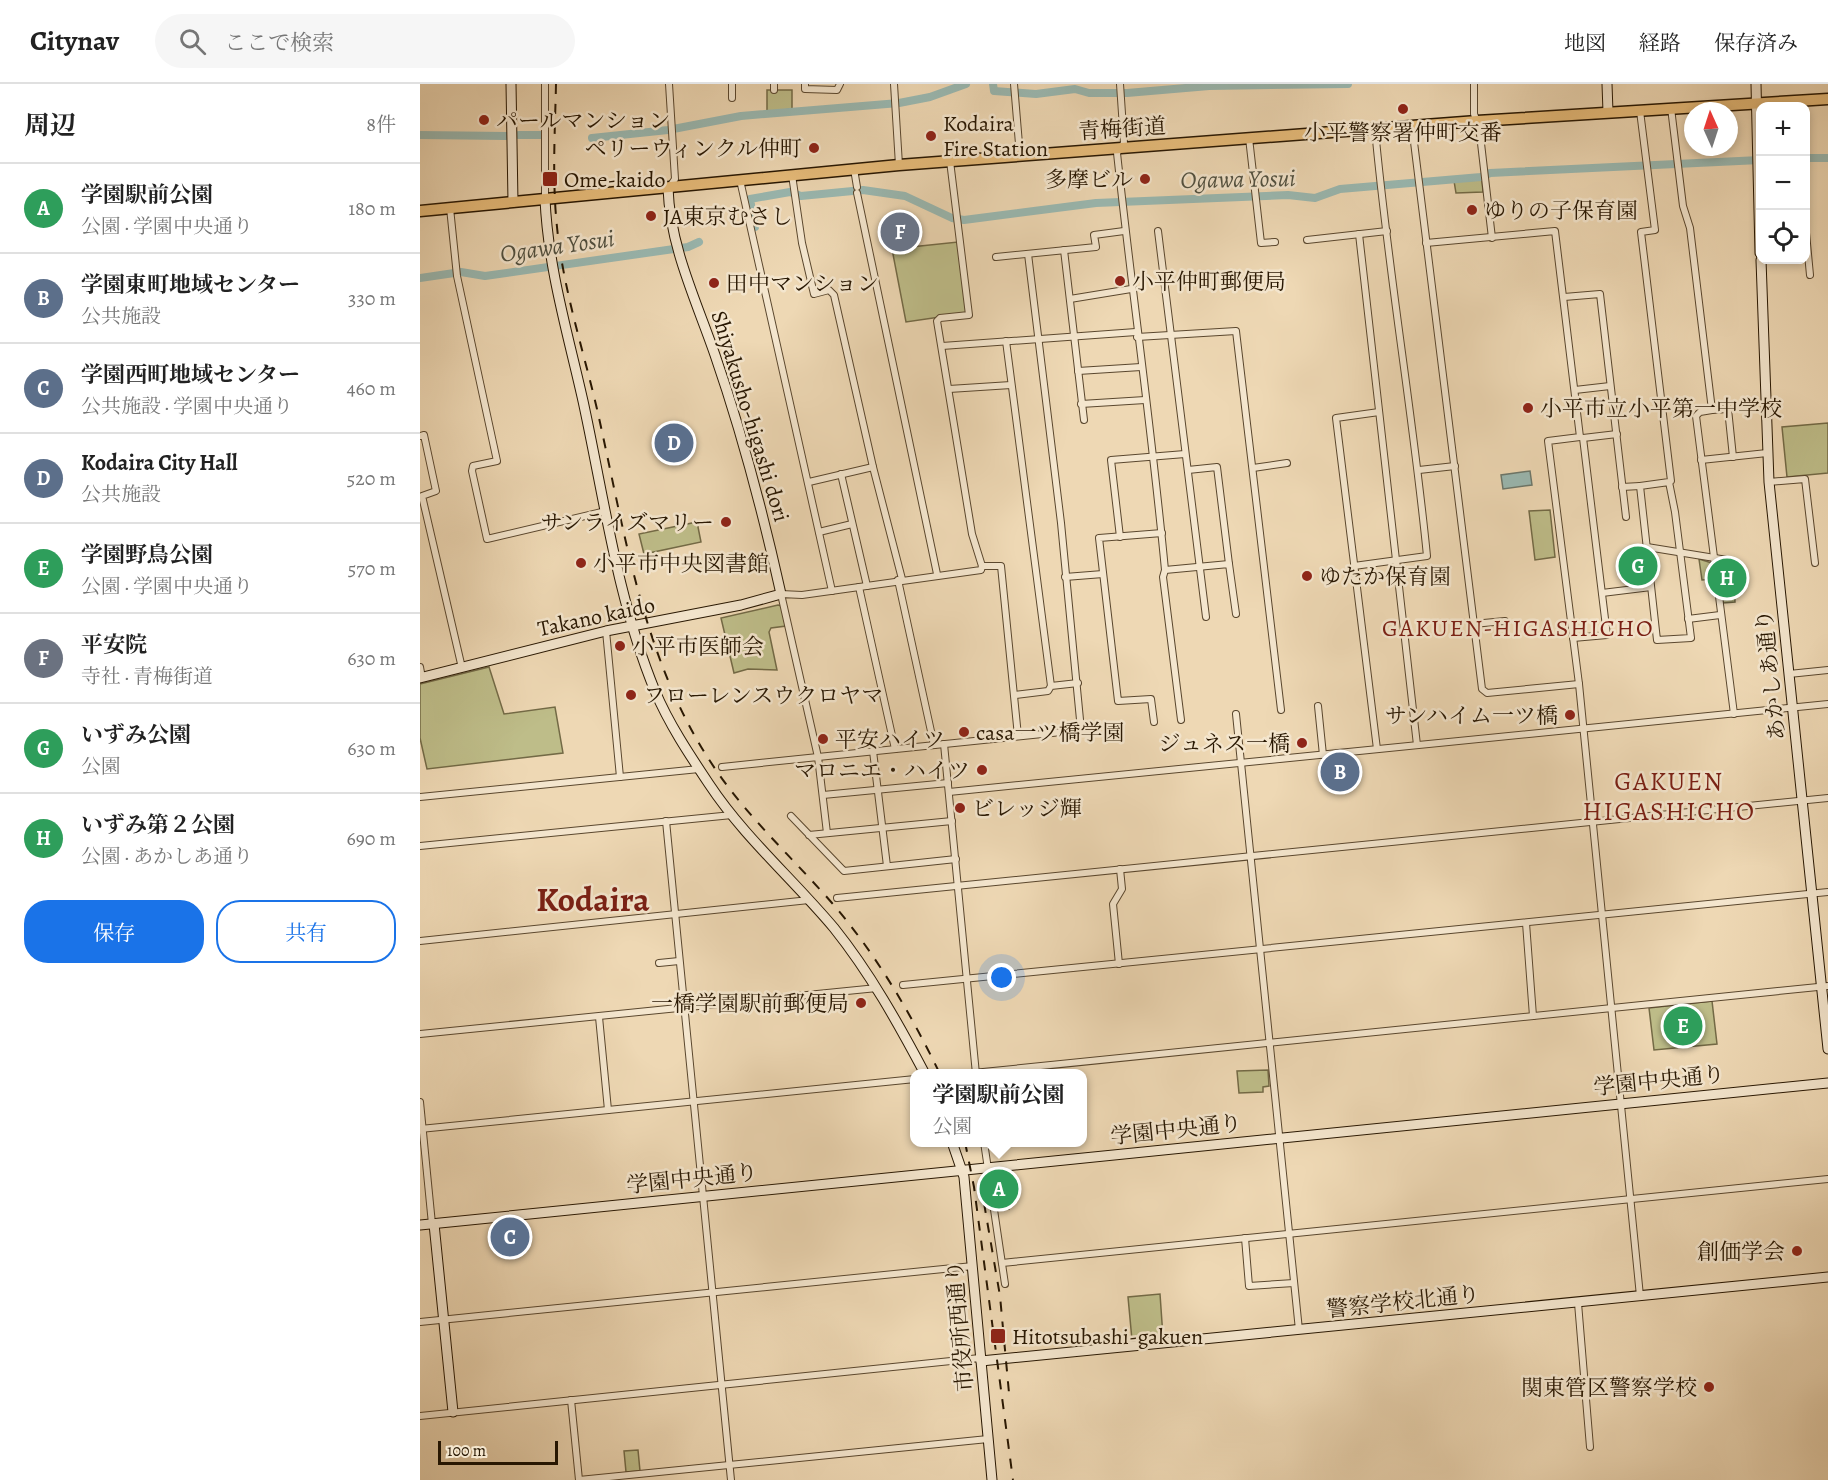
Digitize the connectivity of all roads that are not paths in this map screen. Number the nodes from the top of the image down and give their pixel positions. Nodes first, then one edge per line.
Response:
1 (511, 84) edge
2 (545, 84) edge
3 (669, 84) edge
4 (732, 84) edge
5 (805, 84) edge
6 (840, 84) edge
7 (894, 84) edge
8 (1474, 84) edge
9 (1607, 84) edge
10 (1756, 84) edge
11 (1015, 89) edge
12 (1120, 90) edge
13 (732, 98) dead end
14 (1828, 99) edge
15 (1757, 102) edge
16 (1785, 102) edge
17 (1756, 104) edge
18 (1671, 108) junction
19 (1640, 110) junction
20 (1608, 112) junction
21 (1477, 121) junction
22 (1412, 126) junction
23 (1375, 129) junction
24 (1249, 138) junction
25 (1121, 148) junction
26 (1020, 156) junction
27 (950, 162) junction
28 (899, 165) junction
29 (854, 169) junction
30 (792, 175) junction
31 (740, 180) junction
32 (668, 188) junction
33 (544, 199) junction
34 (513, 202) junction
35 (450, 208) junction
36 (420, 211) edge
37 (1124, 231) junction
38 (1158, 231) dead end
39 (1387, 231) junction
40 (1359, 234) junction
41 (1492, 238) junction
42 (1307, 240) dead end
43 (1275, 242) dead end
44 (1426, 243) junction
45 (1064, 250) junction
46 (1028, 254) junction
47 (996, 257) dead end
48 (1761, 264) edge
49 (1809, 264) edge
50 (1810, 275) dead end
51 (1131, 289) junction
52 (1564, 297) junction
53 (1070, 299) junction
54 (1137, 335) junction
55 (1170, 335) junction
56 (1074, 336) junction
57 (1040, 339) junction
58 (1006, 341) junction
59 (942, 346) junction
60 (1141, 368) junction
61 (1078, 371) junction
62 (1011, 385) junction
63 (1611, 386) junction
64 (949, 389) junction
65 (1575, 390) junction
66 (1145, 400) junction
67 (1082, 404) junction
68 (1712, 410) junction
69 (1379, 412) junction
70 (1084, 420) dead end
71 (1617, 434) junction
72 (420, 436) edge
73 (1582, 437) junction
74 (1767, 453) junction
75 (1185, 454) junction
76 (1153, 456) junction
77 (1733, 457) junction
78 (1701, 460) junction
79 (1287, 463) dead end
80 (1455, 466) junction
81 (873, 467) junction
82 (1253, 468) junction
83 (1188, 470) junction
84 (1419, 470) junction
85 (841, 474) junction
86 (809, 482) junction
87 (1669, 482) junction
88 (1769, 482) junction
89 (1640, 486) junction
90 (1622, 487) junction
91 (421, 496) edge
92 (606, 511) junction
93 (1626, 517) dead end
94 (852, 524) junction
95 (819, 532) junction
96 (1162, 533) junction
97 (1120, 537) junction
98 (1647, 547) junction
99 (1679, 552) junction
100 (1713, 557) junction
101 (1397, 560) junction
102 (1727, 560) dead end
103 (1815, 563) dead end
104 (1229, 564) junction
105 (982, 566) junction
106 (1354, 566) junction
107 (1199, 568) junction
108 (1165, 570) junction
109 (937, 574) junction
110 (1102, 574) junction
111 (1065, 577) junction
112 (900, 580) junction
113 (867, 585) junction
114 (859, 587) junction
115 (1651, 587) junction
116 (832, 591) junction
117 (1602, 593) junction
118 (780, 594) junction
119 (1236, 614) dead end
120 (1720, 615) junction
121 (1206, 617) dead end
122 (1688, 619) junction
123 (1505, 621) dead end
124 (1473, 624) junction
125 (633, 626) junction
126 (606, 631) junction
127 (1573, 638) junction
128 (420, 667) edge
129 (462, 668) junction
130 (1828, 670) edge
131 (1789, 674) junction
132 (421, 678) edge
133 (1078, 683) junction
134 (1580, 684) junction
135 (1051, 686) junction
136 (1015, 695) junction
137 (1828, 704) edge
138 (1318, 706) dead end
139 (1793, 708) junction
140 (1281, 710) dead end
141 (1236, 714) dead end
142 (1734, 714) junction
143 (1181, 720) dead end
144 (1154, 722) dead end
145 (1584, 728) junction
146 (1018, 736) junction
147 (944, 744) junction
148 (934, 745) junction
149 (1417, 745) junction
150 (895, 749) junction
151 (1377, 749) junction
152 (873, 751) junction
153 (1323, 755) junction
154 (818, 757) junction
155 (1241, 762) junction
156 (722, 767) dead end
157 (699, 769) junction
158 (620, 777) junction
159 (948, 783) junction
160 (878, 790) junction
161 (949, 792) junction
162 (823, 795) junction
163 (420, 797) edge
164 (1828, 798) edge
165 (1803, 801) junction
166 (732, 814) junction
167 (791, 816) dead end
168 (666, 821) junction
169 (952, 821) junction
170 (1592, 822) junction
171 (882, 828) junction
172 (827, 833) junction
173 (809, 835) junction
174 (420, 846) edge
175 (1250, 856) junction
176 (956, 859) junction
177 (887, 866) junction
178 (1120, 869) junction
179 (958, 885) junction
180 (1828, 892) edge
181 (1813, 894) junction
182 (837, 898) dead end
183 (809, 900) junction
184 (675, 914) junction
185 (1602, 915) junction
186 (1526, 922) junction
187 (420, 941) edge
188 (1260, 950) junction
189 (679, 961) junction
190 (659, 963) dead end
191 (1119, 964) junction
192 (969, 979) junction
193 (903, 985) dead end
194 (1825, 987) edge
195 (877, 988) junction
196 (683, 1008) junction
197 (1611, 1008) junction
198 (1533, 1016) junction
199 (599, 1017) junction
200 (420, 1034) edge
201 (1270, 1042) junction
202 (1828, 1049) edge
203 (922, 1069) edge
204 (976, 1069) edge
205 (1014, 1069) edge
206 (910, 1079) edge
207 (1828, 1083) edge
208 (693, 1101) junction
209 (420, 1102) edge
210 (1621, 1104) junction
211 (608, 1110) junction
212 (421, 1129) edge
213 (1279, 1138) junction
214 (953, 1147) edge
215 (984, 1147) edge
216 (987, 1167) junction
217 (961, 1170) junction
218 (424, 1178) edge
219 (1828, 1179) edge
220 (702, 1196) junction
221 (1630, 1199) junction
222 (433, 1224) junction
223 (420, 1225) edge
224 (1289, 1234) junction
225 (1245, 1238) junction
226 (1002, 1263) junction
227 (973, 1266) junction
228 (1828, 1277) edge
229 (1294, 1283) junction
230 (1005, 1284) dead end
231 (711, 1292) junction
232 (1640, 1296) junction
233 (1578, 1302) junction
234 (444, 1319) junction
235 (420, 1322) edge
236 (1299, 1330) junction
237 (980, 1360) junction
238 (721, 1385) junction
239 (571, 1400) junction
240 (453, 1412) junction
241 (420, 1416) edge
242 (988, 1439) junction
243 (1590, 1447) dead end
244 (729, 1465) junction
245 (579, 1480) edge
246 (731, 1480) edge
247 (992, 1480) edge

1 - 34 street
2 - 33 street
3 - 32 street
4 - 13 street
5 - 6 street
7 - 28 street
8 - 21 street
9 - 20 street
10 - 15 street
11 - 26 street
12 - 25 street
14 - 16 main road, 青梅街道
17 - 18 main road, 青梅街道
18 - 19 main road, 青梅街道
18 - 68 street
19 - 20 main road, 青梅街道
19 - 87 street
20 - 21 main road, 青梅街道
21 - 22 main road, 青梅街道
21 - 41 street
22 - 23 main road, 青梅街道
22 - 44 street
23 - 24 main road, 青梅街道
23 - 39 street
24 - 25 main road, 青梅街道
24 - 43 street
25 - 26 main road, 青梅街道
25 - 37 street
26 - 27 main road, 青梅街道
27 - 28 main road, 青梅街道
27 - 59 street
28 - 29 main road, 青梅街道
29 - 30 main road, 青梅街道
29 - 109 street
30 - 31 main road, 青梅街道
30 - 81 street
31 - 32 main road, 青梅街道
31 - 86 street
32 - 33 main road, 青梅街道
32 - 118 street, Shiyakusho-higashi dori
33 - 34 main road, 青梅街道
33 - 92 street
34 - 35 main road, 青梅街道
35 - 36 main road, 青梅街道
35 - 92 street
37 - 45 street
37 - 51 street
38 - 55 street
39 - 40 street
39 - 84 street
40 - 42 street
40 - 69 street
41 - 44 street
41 - 52 street
44 - 80 street
45 - 46 street
45 - 53 street
46 - 47 street
46 - 57 street
48 - 74 street, あかしあ通り
49 - 50 street
51 - 53 street
51 - 54 street
52 - 63 street
52 - 65 street
53 - 56 street
54 - 55 street
54 - 56 street
54 - 60 street
55 - 75 street
55 - 82 street
56 - 57 street
56 - 61 street
57 - 58 street
57 - 111 street
58 - 59 street
58 - 62 street
59 - 64 street
60 - 61 street
60 - 66 street
61 - 67 street
62 - 64 street
62 - 135 street
63 - 65 street
63 - 71 street
64 - 105 street
65 - 73 street
66 - 67 street
66 - 76 street
67 - 70 street
68 - 77 street
68 - 78 street
69 - 101 street
69 - 106 street
71 - 73 street
71 - 90 street
72 - 91 street
73 - 117 street
73 - 127 street
74 - 77 street
74 - 88 street, あかしあ通り
75 - 76 street
75 - 83 street
76 - 96 street
76 - 97 street
77 - 78 street
78 - 100 street
79 - 82 street
80 - 84 street
80 - 124 street
81 - 85 street
81 - 112 street
82 - 140 street
83 - 104 street
83 - 107 street
84 - 101 street
85 - 86 street
85 - 94 street
86 - 95 street
87 - 89 street
87 - 99 street
88 - 103 street
88 - 131 street, あかしあ通り
89 - 90 street
89 - 98 street
90 - 93 street
91 - 129 street
92 - 125 street
94 - 95 street
94 - 113 street
95 - 116 street
96 - 97 street
96 - 108 street
97 - 110 street
98 - 99 street
98 - 115 street
99 - 100 street
99 - 122 street
100 - 102 street
100 - 120 street
101 - 106 street
101 - 149 street
104 - 107 street
104 - 119 street
105 - 109 street
105 - 136 street
106 - 151 street
107 - 108 street
107 - 121 street
108 - 143 street
109 - 112 street
110 - 111 street
110 - 144 street
111 - 133 street
112 - 113 street
112 - 148 street
113 - 114 street
114 - 116 street
114 - 150 street
115 - 117 street
115 - 122 street
116 - 118 street
117 - 127 street
118 - 125 street, Takano kaido
118 - 154 street
120 - 122 street
120 - 142 street
123 - 124 street
124 - 134 street
125 - 126 street, Takano kaido
125 - 157 street
126 - 129 street, Takano kaido
126 - 158 street
127 - 134 street
128 - 132 street
129 - 132 street, Takano kaido
130 - 131 street
131 - 139 street, あかしあ通り
133 - 135 street
133 - 146 street
134 - 145 street
135 - 136 street
136 - 146 street
137 - 139 street
138 - 153 street
139 - 142 street
139 - 165 street, あかしあ通り
141 - 155 street
142 - 145 street
145 - 149 street
145 - 170 street
146 - 147 street
147 - 148 street
147 - 159 street
148 - 150 street
149 - 151 street
150 - 152 street
151 - 153 street
152 - 154 street
152 - 160 street
153 - 155 street
154 - 156 street
154 - 162 street
155 - 161 street
155 - 175 street
157 - 158 street
157 - 166 street
158 - 163 street
159 - 160 street
159 - 161 street
160 - 162 street
160 - 171 street
161 - 169 street
162 - 172 street
164 - 165 street
165 - 170 street
165 - 181 street, あかしあ通り
166 - 168 street
166 - 183 street
167 - 173 street
168 - 174 street
168 - 184 street
169 - 171 street
169 - 176 street
170 - 175 street
170 - 185 street
171 - 172 street
171 - 177 street
172 - 173 street
173 - 177 street
175 - 178 street
175 - 188 street
176 - 177 street
176 - 179 street
178 - 179 street
178 - 191 street
179 - 182 street
179 - 192 street
180 - 181 street
181 - 185 street
181 - 194 street, あかしあ通り
183 - 184 street
183 - 195 street
184 - 187 street
184 - 189 street
185 - 186 street
185 - 197 street
186 - 188 street
186 - 198 street
188 - 191 street
188 - 201 street
189 - 190 street
189 - 196 street
191 - 192 street
192 - 193 street
192 - 204 street
194 - 197 street
194 - 202 street, あかしあ通り
195 - 196 street
195 - 203 street
196 - 199 street
196 - 208 street
197 - 198 street
197 - 210 street
198 - 201 street
199 - 200 street
199 - 211 street
201 - 205 street
201 - 213 street
206 - 208 street
207 - 210 street, 学園中央通り
208 - 211 street
208 - 220 street
209 - 212 street
210 - 213 street, 学園中央通り
210 - 221 street
211 - 212 street
212 - 218 street
213 - 216 street, 学園中央通り
213 - 224 street
214 - 217 street, 市役所西通り
215 - 216 street
216 - 217 street, 学園中央通り
216 - 226 street
217 - 220 street, 学園中央通り
217 - 227 street, 市役所西通り
218 - 222 street
219 - 221 street
220 - 222 street, 学園中央通り
220 - 231 street
221 - 224 street
221 - 232 street
222 - 223 street, 学園中央通り
222 - 234 street
224 - 225 street
224 - 229 street
225 - 226 street
225 - 229 street
226 - 230 street
227 - 231 street
227 - 237 street, 市役所西通り
228 - 232 street, 警察学校北通り
229 - 236 street
231 - 234 street
231 - 238 street
232 - 233 street, 警察学校北通り
233 - 236 street, 警察学校北通り
233 - 243 street
234 - 235 street
234 - 240 street
236 - 237 street, 警察学校北通り
237 - 238 street
237 - 242 street, 市役所西通り
238 - 239 street
238 - 244 street
239 - 240 street
239 - 245 street
240 - 241 street
242 - 244 street
242 - 247 street, 市役所西通り
244 - 245 street
244 - 246 street

